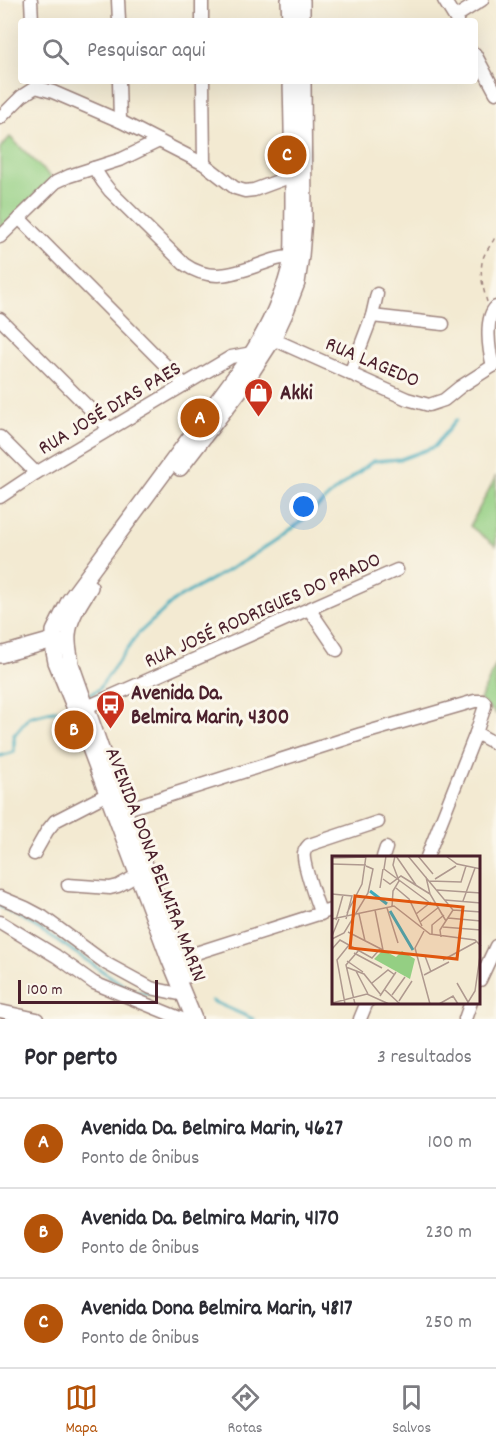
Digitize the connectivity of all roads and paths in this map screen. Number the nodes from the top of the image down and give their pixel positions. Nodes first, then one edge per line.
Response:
1 (31, 0) edge
2 (118, 0) edge
3 (202, 0) edge
4 (289, 0) edge
5 (302, 0) edge
6 (444, 0) edge
7 (482, 0) edge
8 (32, 18) edge
9 (118, 18) edge
10 (202, 18) edge
11 (290, 18) edge
12 (302, 18) edge
13 (455, 18) edge
14 (457, 18) edge
15 (478, 59) edge
16 (36, 84) edge
17 (119, 84) edge
18 (203, 84) edge
19 (291, 84) edge
20 (303, 84) edge
21 (496, 92) edge
22 (0, 118) edge
23 (120, 121) junction
24 (159, 141) junction
25 (204, 164) junction
26 (94, 168) junction
27 (299, 174) junction
28 (19, 218) junction
29 (496, 235) edge
30 (0, 237) edge
31 (297, 256) junction
32 (377, 294) dead end
33 (493, 310) edge
34 (372, 316) junction
35 (0, 319) edge
36 (443, 324) dead end
37 (268, 337) junction
38 (249, 358) junction
39 (495, 365) edge
40 (350, 374) junction
41 (185, 385) junction
42 (110, 429) junction
43 (0, 437) edge
44 (36, 473) junction
45 (0, 497) edge
46 (397, 570) dead end
47 (309, 609) junction
48 (53, 646) junction
49 (337, 650) dead end
50 (0, 655) edge
51 (71, 664) junction
52 (81, 709) junction
53 (476, 733) junction
54 (496, 744) edge
55 (111, 792) junction
56 (119, 812) junction
57 (378, 822) dead end
58 (34, 854) dead end
59 (427, 856) edge
60 (142, 872) junction
61 (68, 885) dead end
62 (0, 897) edge
63 (332, 910) edge
64 (321, 914) junction
65 (0, 922) edge
66 (496, 946) edge
67 (175, 959) junction
68 (481, 978) edge
69 (185, 991) junction
70 (366, 1004) edge
71 (470, 1004) edge
72 (0, 1011) edge
73 (37, 1019) edge
74 (181, 1019) edge
75 (194, 1019) edge
76 (206, 1019) edge
77 (360, 1019) edge
78 (465, 1019) edge

1 - 8 street
2 - 9 street
3 - 10 street
4 - 11 main road
5 - 12 main road
6 - 13 street
7 - 14 street
15 - 21 street
16 - 22 street
16 - 23 street
17 - 23 street
18 - 25 street
19 - 27 main road, AVENIDA DONA BELMIRA MARIN
20 - 27 main road, AVENIDA DONA BELMIRA MARIN
23 - 24 street
24 - 25 street
24 - 26 street
25 - 27 street
26 - 28 street
26 - 31 street
27 - 31 main road, AVENIDA DONA BELMIRA MARIN
28 - 30 street
28 - 41 street
29 - 33 path
31 - 37 main road, AVENIDA DONA BELMIRA MARIN
32 - 34 street
33 - 39 street
34 - 36 street
34 - 40 street
35 - 42 street
37 - 38 main road, AVENIDA DONA BELMIRA MARIN
37 - 40 street, RUA LAGEDO
38 - 41 street, RUA JOSÉ DIAS PAES
38 - 48 main road, AVENIDA DONA BELMIRA MARIN
38 - 51 main road, AVENIDA DONA BELMIRA MARIN
39 - 40 street, RUA LAGEDO
41 - 42 street, RUA JOSÉ DIAS PAES
42 - 44 street, RUA JOSÉ DIAS PAES
43 - 44 street
44 - 45 street, RUA JOSÉ DIAS PAES
46 - 47 street, RUA JOSÉ RODRIGUES DO PRADO
47 - 49 street
47 - 52 street, RUA JOSÉ RODRIGUES DO PRADO
48 - 50 main road
48 - 51 main road
48 - 52 main road, AVENIDA DONA BELMIRA MARIN
51 - 52 main road, AVENIDA DONA BELMIRA MARIN
52 - 55 main road, AVENIDA DONA BELMIRA MARIN
53 - 54 street
53 - 56 street
53 - 59 street
55 - 56 main road, AVENIDA DONA BELMIRA MARIN
55 - 58 street
56 - 60 main road, AVENIDA DONA BELMIRA MARIN
57 - 64 street
60 - 61 street
60 - 67 main road, AVENIDA DONA BELMIRA MARIN
62 - 69 street
63 - 64 street
64 - 67 street
65 - 74 street
66 - 68 street
67 - 69 main road, AVENIDA DONA BELMIRA MARIN
69 - 74 street
69 - 75 main road, AVENIDA DONA BELMIRA MARIN
69 - 76 main road, AVENIDA DONA BELMIRA MARIN
70 - 77 street
71 - 78 street
72 - 73 street

